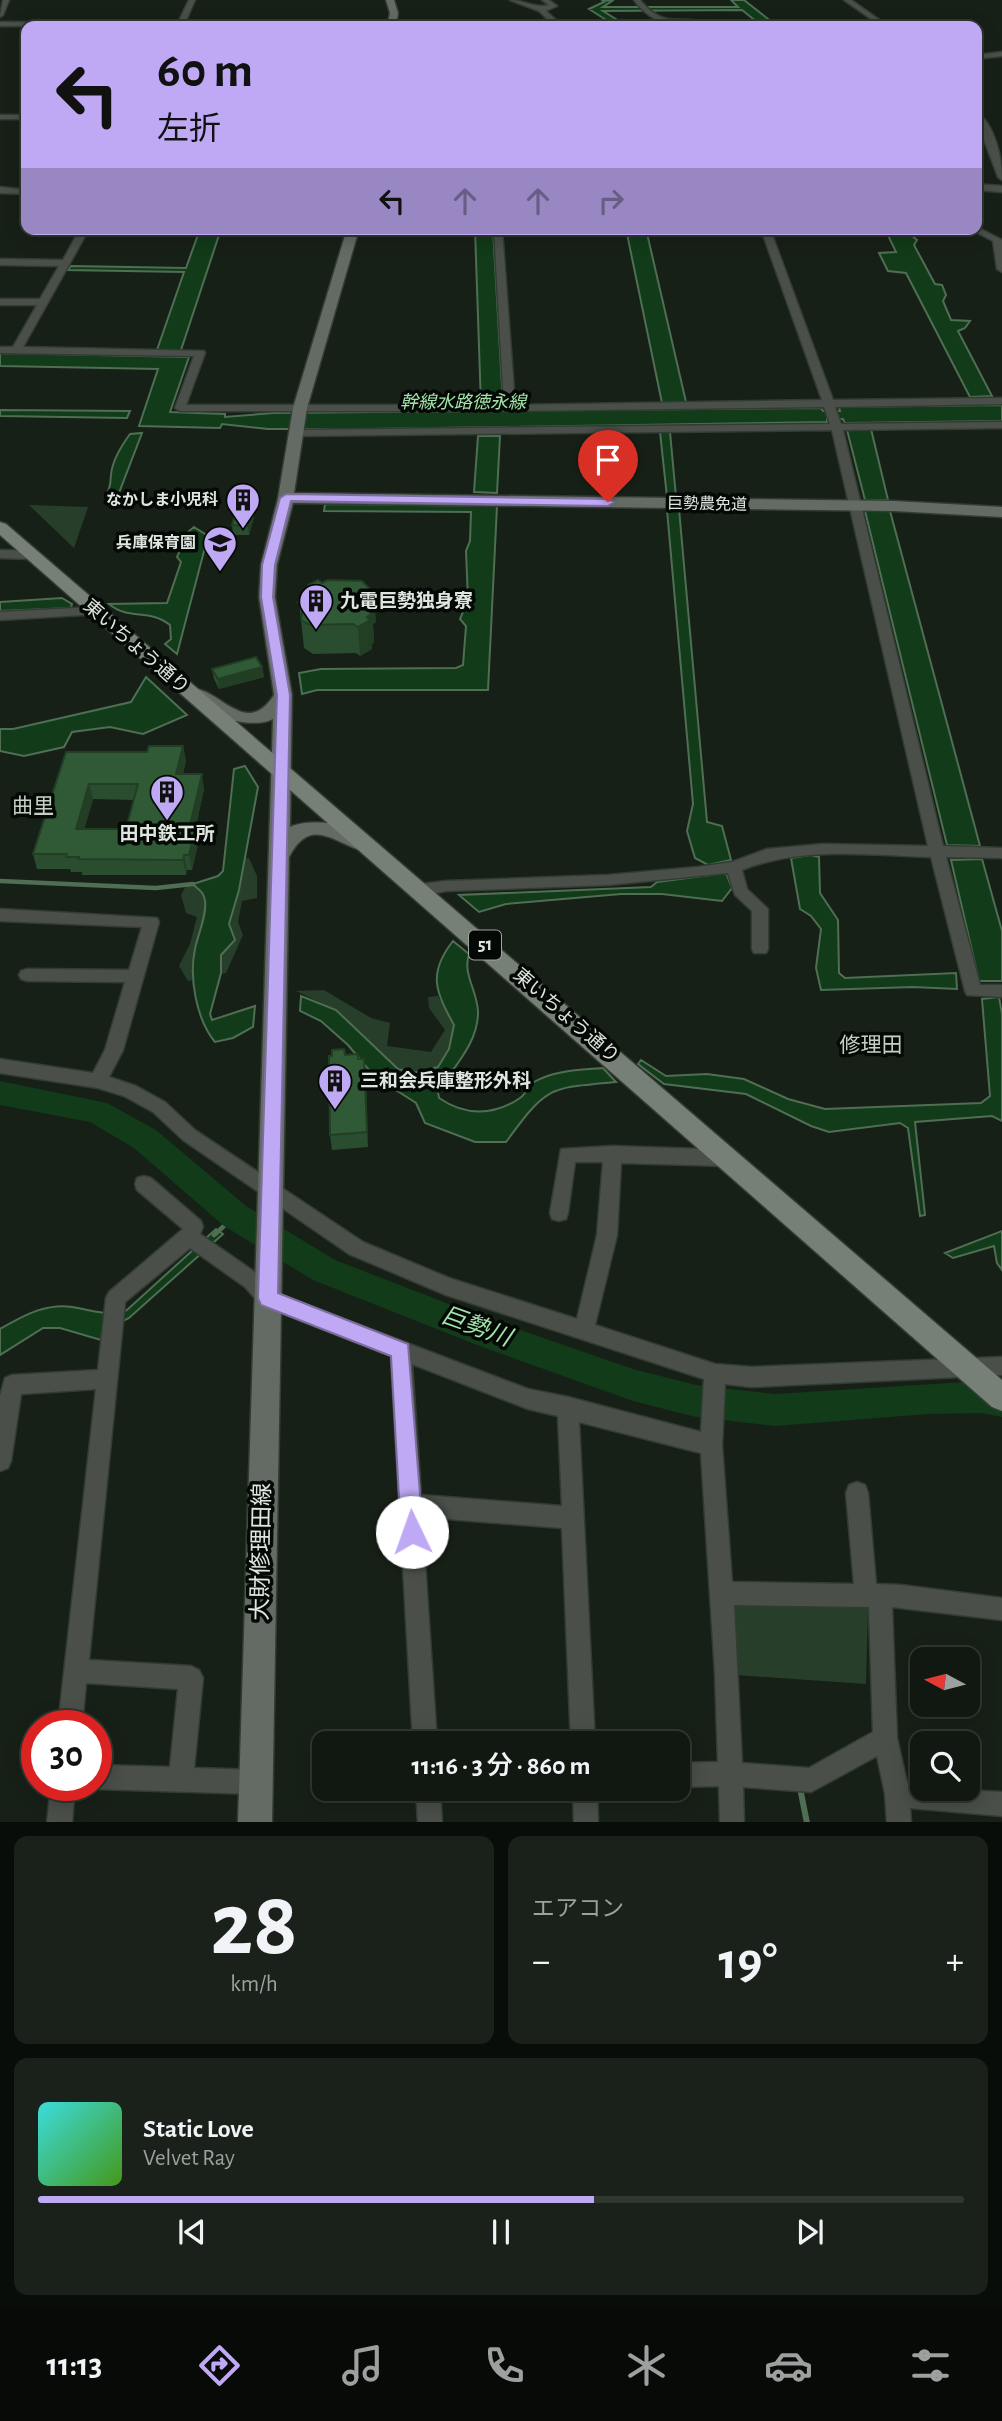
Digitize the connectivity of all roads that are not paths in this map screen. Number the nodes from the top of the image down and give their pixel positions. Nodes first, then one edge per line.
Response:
1 (6, 0) edge
2 (192, 0) edge
3 (390, 0) edge
4 (513, 0) edge
5 (545, 0) edge
6 (847, 0) edge
7 (641, 6) edge
8 (541, 10) junction
9 (705, 14) dead end
10 (0, 15) edge
11 (182, 21) edge
12 (393, 21) edge
13 (554, 21) edge
14 (658, 21) edge
15 (703, 21) edge
16 (878, 21) edge
17 (0, 24) edge
18 (21, 24) edge
19 (0, 31) edge
20 (21, 31) edge
21 (1002, 54) edge
22 (982, 56) edge
23 (0, 117) edge
24 (21, 117) edge
25 (982, 121) edge
26 (1002, 177) edge
27 (982, 187) edge
28 (1002, 189) edge
29 (0, 190) edge
30 (21, 192) edge
31 (982, 233) edge
32 (81, 235) edge
33 (351, 235) edge
34 (498, 235) edge
35 (767, 235) edge
36 (0, 262) edge
37 (65, 263) junction
38 (1002, 269) edge
39 (0, 302) edge
40 (43, 302) junction
41 (0, 350) edge
42 (16, 350) junction
43 (1002, 401) edge
44 (300, 408) junction
45 (510, 408) junction
46 (833, 415) junction
47 (1002, 425) edge
48 (296, 433) junction
49 (286, 498) junction
50 (855, 506) junction
51 (1002, 512) edge
52 (0, 527) edge
53 (0, 554) edge
54 (32, 555) junction
55 (94, 611) junction
56 (0, 616) edge
57 (186, 690) junction
58 (284, 695) junction
59 (280, 771) junction
60 (371, 847) junction
61 (937, 852) junction
62 (1002, 853) edge
63 (278, 858) junction
64 (734, 867) junction
65 (421, 890) junction
66 (0, 915) edge
67 (760, 949) dead end
68 (27, 975) dead end
69 (135, 976) junction
70 (1002, 991) edge
71 (0, 1066) edge
72 (98, 1081) junction
73 (613, 1154) junction
74 (727, 1158) junction
75 (144, 1184) dead end
76 (271, 1198) junction
77 (559, 1213) dead end
78 (198, 1244) junction
79 (268, 1290) junction
80 (584, 1331) junction
81 (401, 1351) junction
82 (1002, 1366) edge
83 (966, 1367) junction
84 (715, 1373) junction
85 (107, 1379) junction
86 (1002, 1398) edge
87 (568, 1407) junction
88 (711, 1446) junction
89 (0, 1461) edge
90 (856, 1493) dead end
91 (411, 1505) junction
92 (572, 1518) junction
93 (721, 1593) junction
94 (873, 1597) junction
95 (1002, 1609) edge
96 (75, 1671) junction
97 (71, 1710) edge
98 (424, 1731) edge
99 (582, 1731) edge
100 (886, 1738) junction
101 (730, 1774) junction
102 (690, 1775) edge
103 (112, 1777) edge
104 (181, 1780) junction
105 (256, 1782) junction
106 (897, 1794) junction
107 (62, 1801) edge
108 (429, 1801) edge
109 (585, 1801) edge
110 (1002, 1804) edge
111 (60, 1822) edge
112 (255, 1822) edge
113 (430, 1822) edge
114 (586, 1822) edge
115 (732, 1822) edge
116 (899, 1822) edge

1 - 10 street
2 - 11 street
3 - 12 street
4 - 8 street
5 - 8 street
6 - 16 street
7 - 14 street
8 - 13 street
9 - 15 street
17 - 18 street
19 - 20 street
21 - 22 street
23 - 24 street
25 - 26 street
27 - 28 street
29 - 30 street
31 - 38 street
32 - 37 street
33 - 44 street
34 - 45 street
35 - 46 street
36 - 37 street
37 - 40 street
39 - 40 street
40 - 42 street
41 - 42 street
42 - 44 street
43 - 46 street
44 - 45 street
44 - 48 street
45 - 46 street
46 - 47 street
46 - 48 street
46 - 50 street
48 - 49 street
49 - 50 street, 巨勢農免道
49 - 58 street
50 - 51 street, 巨勢農免道
50 - 61 street
52 - 54 main road, 東いちょう通り / 51
53 - 54 street
54 - 55 main road, 東いちょう通り / 51
55 - 56 street
55 - 57 main road, 東いちょう通り / 51
57 - 58 street
57 - 59 main road, 東いちょう通り / 51
58 - 59 street
59 - 60 main road, 東いちょう通り / 51
59 - 63 street
60 - 63 street
60 - 65 main road, 東いちょう通り / 51
61 - 62 street
61 - 64 street
61 - 70 street
63 - 76 street
64 - 65 street
64 - 67 street
65 - 74 main road, 東いちょう通り / 51
66 - 69 street
68 - 69 street
69 - 72 street
71 - 72 street
72 - 76 street
73 - 74 street
73 - 77 street
73 - 80 street
74 - 83 main road, 東いちょう通り / 51
75 - 78 street
76 - 79 street, 大財修理田線
76 - 80 street
78 - 79 street
78 - 85 street
79 - 81 street
79 - 105 street, 大財修理田線
80 - 84 street
81 - 87 street
81 - 91 street
82 - 83 street
83 - 84 street
83 - 86 main road, 東いちょう通り / 51
84 - 88 street
85 - 89 street
85 - 96 street
87 - 88 street
87 - 92 street
88 - 93 street
90 - 94 street
91 - 92 street
91 - 98 street
92 - 99 street
93 - 94 street
93 - 101 street
94 - 95 street
94 - 100 street
96 - 97 street
96 - 104 street
100 - 101 street
100 - 106 street
101 - 102 street
101 - 115 street
103 - 104 street
104 - 105 street
105 - 112 street, 大財修理田線
106 - 110 street
106 - 116 street
107 - 111 street
108 - 113 street
109 - 114 street

